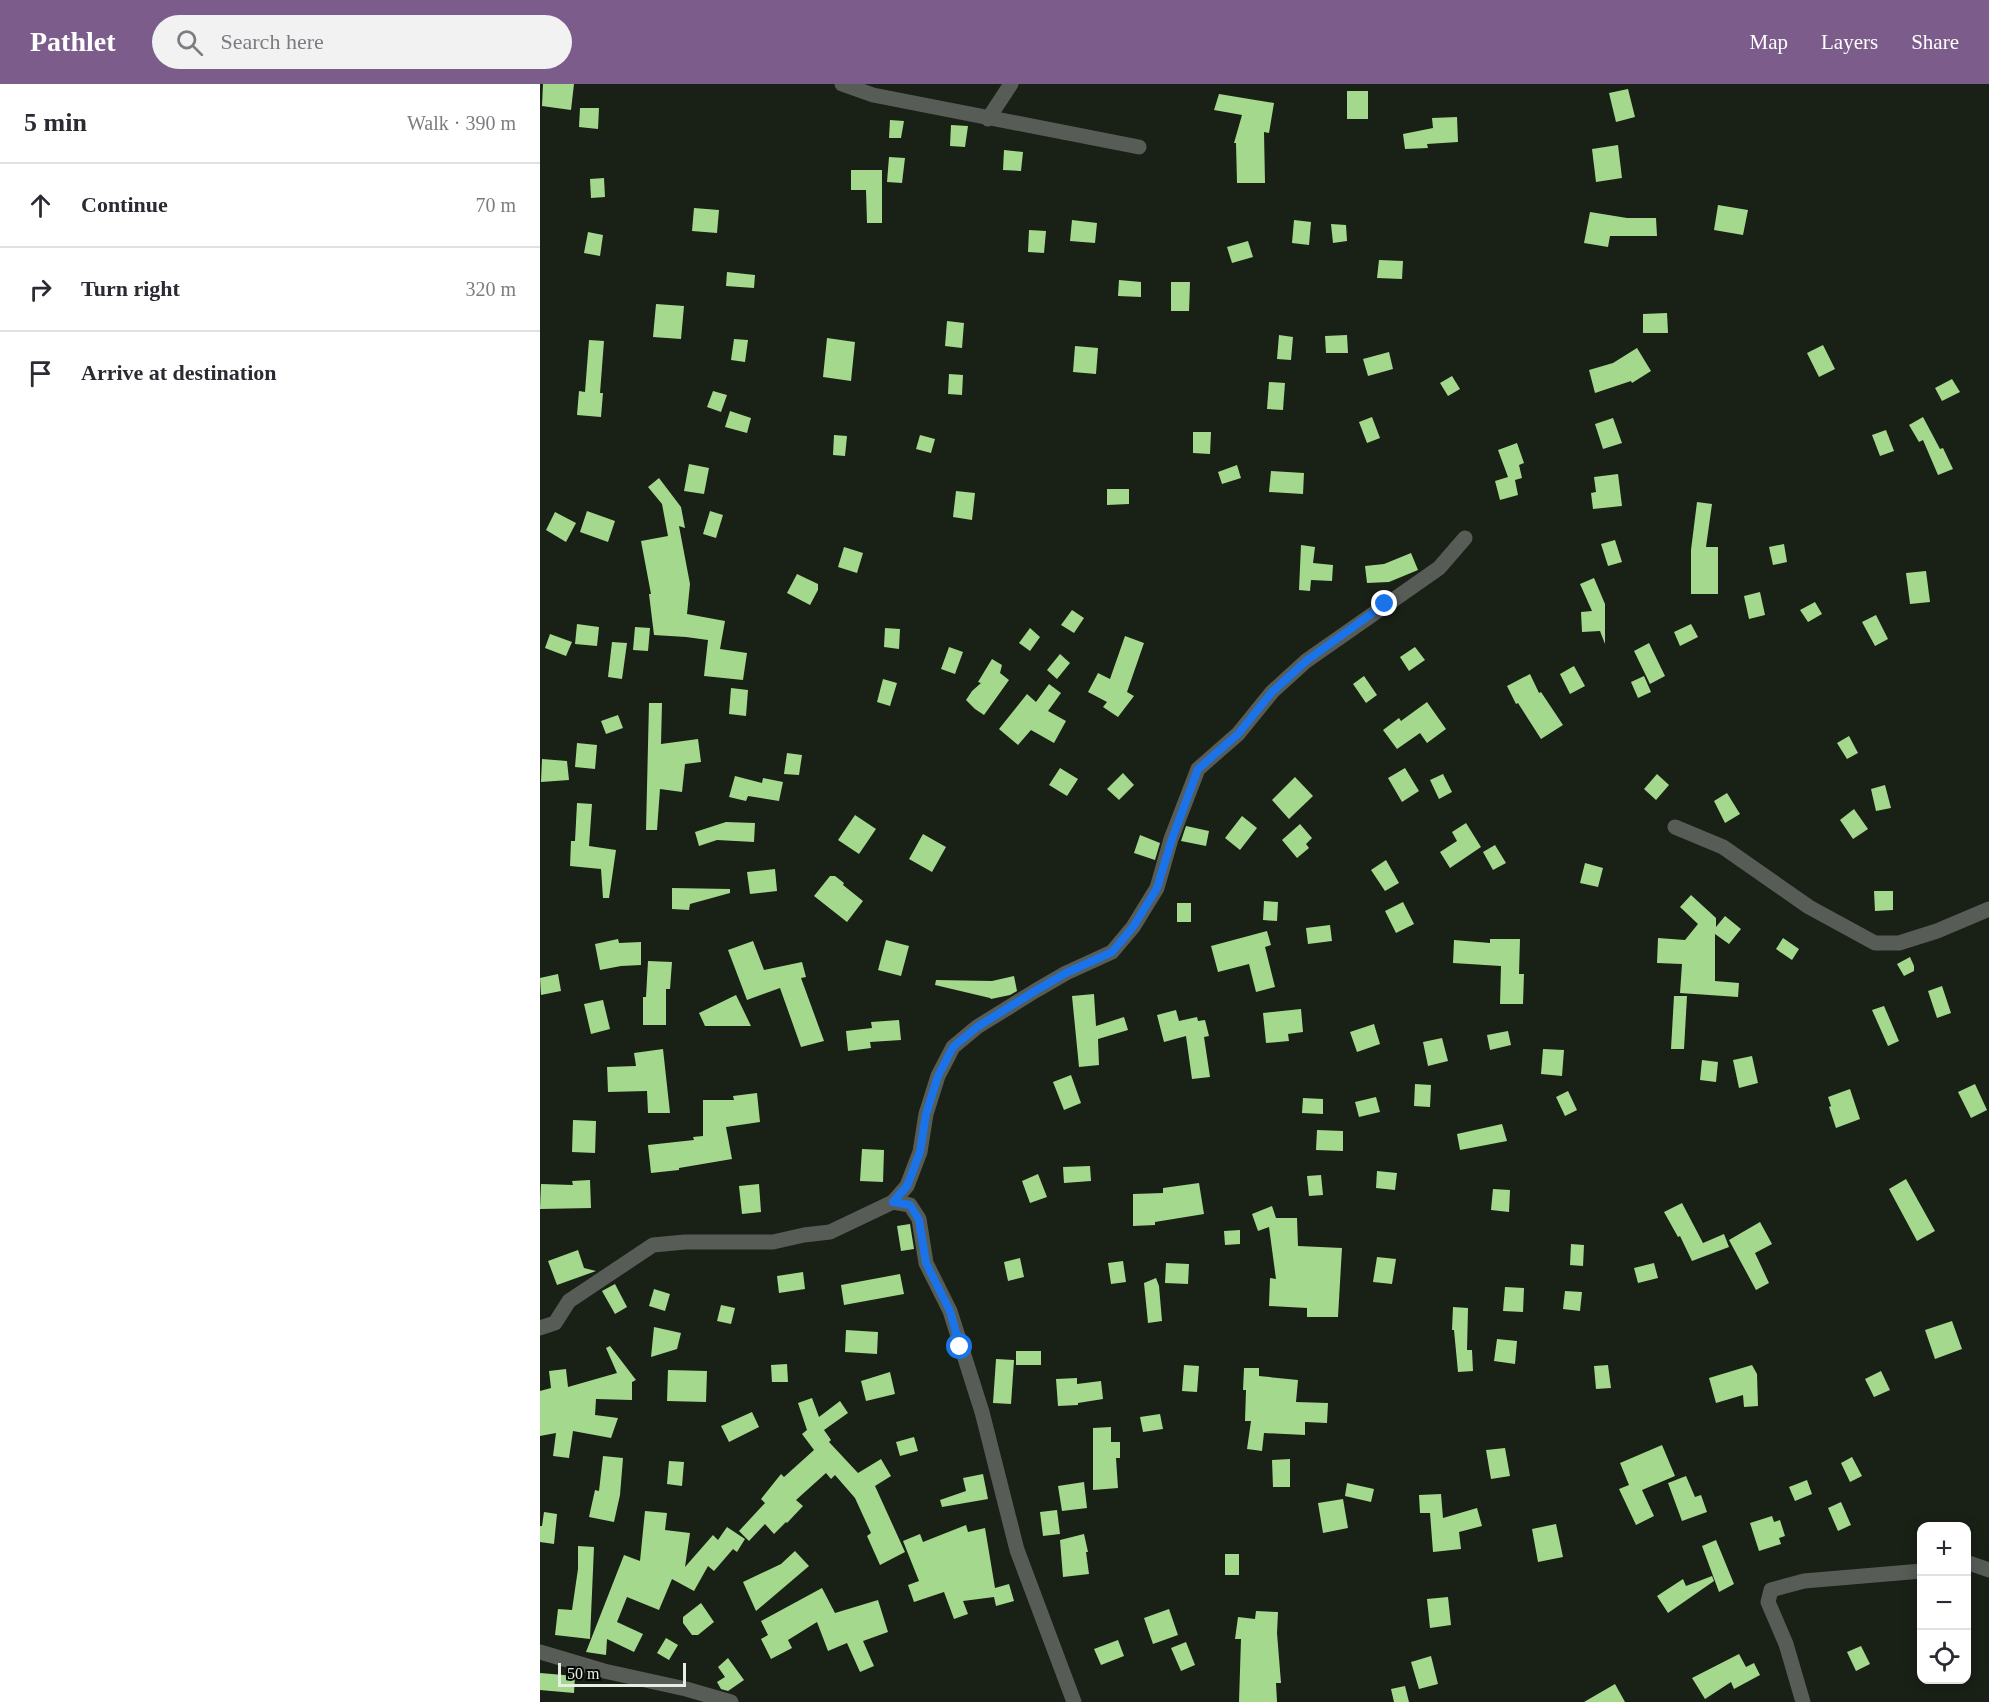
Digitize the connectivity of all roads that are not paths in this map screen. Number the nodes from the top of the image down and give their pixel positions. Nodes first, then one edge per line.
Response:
1 (842, 84) edge
2 (1011, 84) edge
3 (988, 119) junction
4 (1139, 147) dead end
5 (1465, 538) dead end
6 (1675, 827) dead end
7 (1989, 909) edge
8 (893, 1202) junction
9 (540, 1328) edge
10 (1971, 1564) edge
11 (1989, 1570) edge
12 (1917, 1571) edge
13 (540, 1652) edge
14 (731, 1702) edge
15 (1074, 1702) edge
16 (1803, 1702) edge

1 - 3 street
2 - 3 street
3 - 4 street
5 - 8 street
6 - 7 street
8 - 9 street
8 - 15 street
10 - 11 street
12 - 16 street
13 - 14 street

